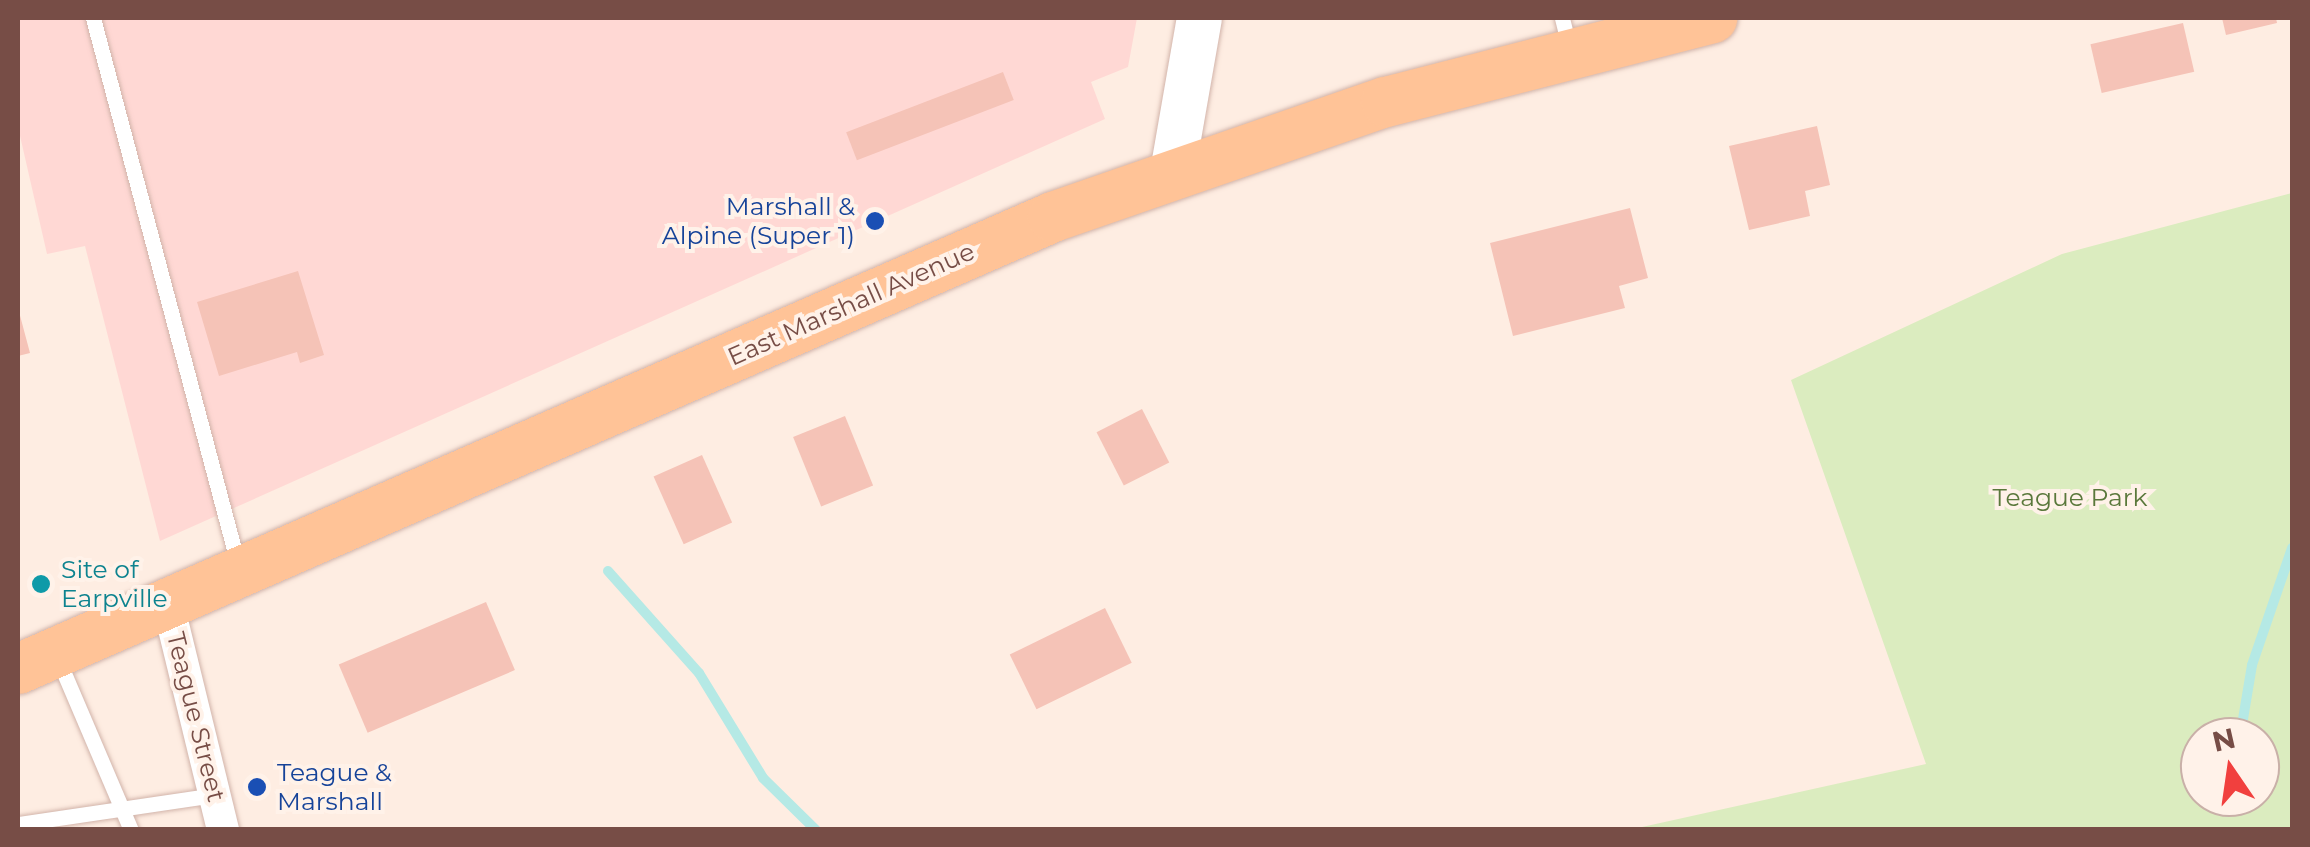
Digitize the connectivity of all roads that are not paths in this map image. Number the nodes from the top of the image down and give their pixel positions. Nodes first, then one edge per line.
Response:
1 (93, 18) edge
2 (1199, 18) edge
3 (1712, 18) edge
4 (1655, 24) edge
5 (1566, 34) edge
6 (1172, 172) junction
7 (241, 573) junction
8 (168, 604) junction
9 (36, 661) edge
10 (215, 795) junction
11 (127, 811) junction
12 (18, 824) edge
13 (131, 830) edge
14 (223, 830) edge

1 - 7 lane
2 - 6 main road
3 - 4 main road, East Marshall Avenue
4 - 5 main road, East Marshall Avenue
5 - 6 main road, East Marshall Avenue
6 - 7 main road, East Marshall Avenue
7 - 8 main road, East Marshall Avenue
8 - 9 main road, East Marshall Avenue
8 - 10 street, Teague Street
9 - 11 lane
10 - 11 lane
10 - 14 street, Teague Street
11 - 12 lane
11 - 13 lane

